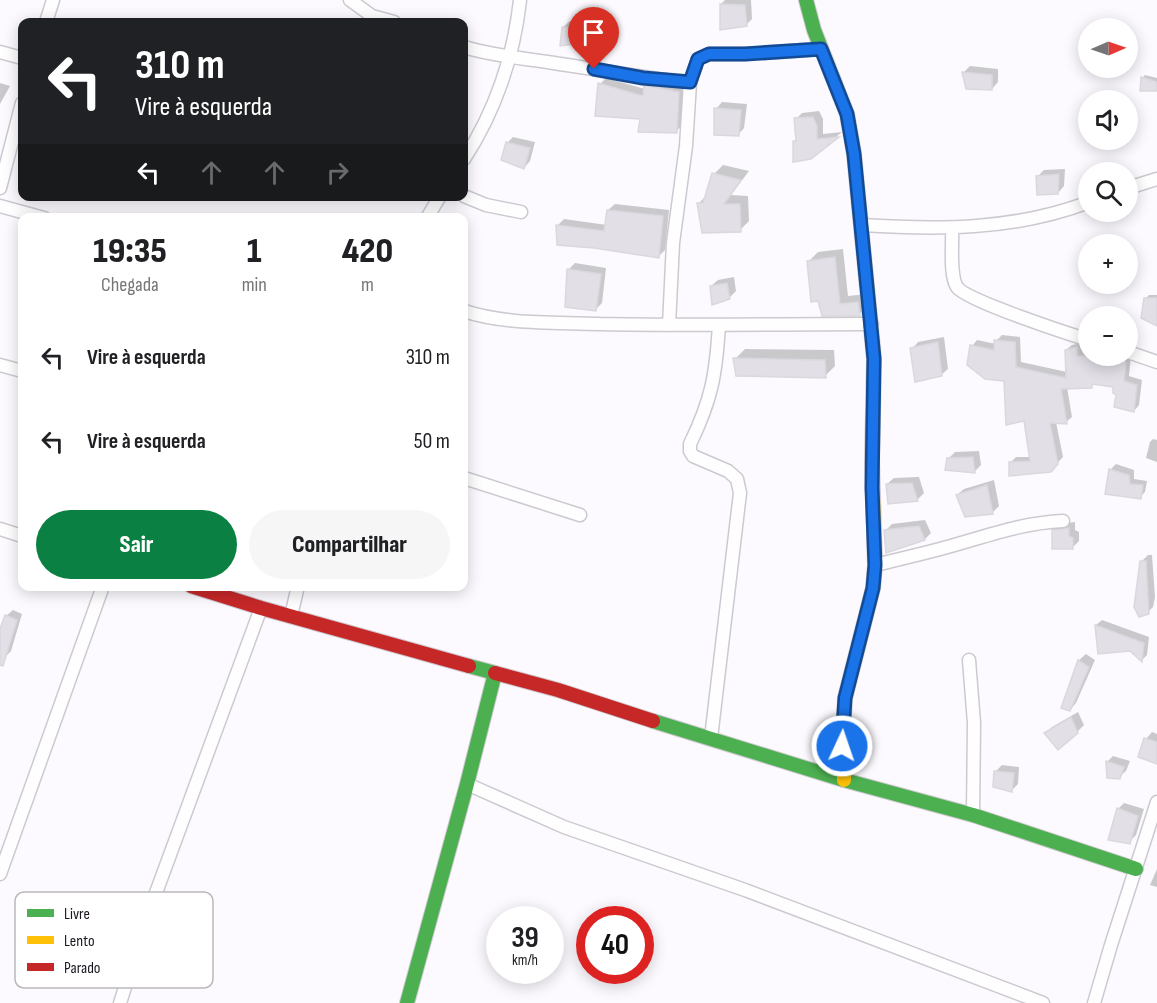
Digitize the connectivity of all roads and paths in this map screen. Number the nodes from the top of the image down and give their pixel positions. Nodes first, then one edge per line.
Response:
1 (53, 0) edge
2 (350, 0) edge
3 (520, 0) edge
4 (807, 0) edge
5 (47, 18) edge
6 (379, 18) edge
7 (468, 47) edge
8 (821, 49) junction
9 (0, 52) edge
10 (18, 57) edge
11 (510, 58) junction
12 (690, 82) junction
13 (18, 118) edge
14 (468, 152) edge
15 (1157, 179) edge
16 (1138, 185) edge
17 (0, 188) edge
18 (468, 198) edge
19 (0, 206) edge
20 (1078, 206) edge
21 (521, 212) dead end
22 (26, 213) edge
23 (862, 225) junction
24 (952, 228) junction
25 (468, 312) edge
26 (872, 324) junction
27 (719, 325) junction
28 (669, 326) junction
29 (1078, 336) edge
30 (1138, 355) edge
31 (1157, 362) edge
32 (0, 364) edge
33 (18, 370) edge
34 (468, 479) edge
35 (580, 515) dead end
36 (1064, 521) dead end
37 (0, 529) edge
38 (18, 535) edge
39 (875, 565) junction
40 (101, 591) edge
41 (207, 591) edge
42 (297, 591) edge
43 (261, 608) junction
44 (291, 616) junction
45 (969, 660) dead end
46 (495, 673) junction
47 (711, 738) junction
48 (844, 780) junction
49 (467, 784) junction
50 (1157, 802) edge
51 (973, 815) junction
52 (1136, 869) junction
53 (0, 874) edge
54 (156, 892) edge
55 (125, 988) edge
56 (1035, 1002) edge
57 (120, 1003) edge
58 (407, 1003) edge
59 (1094, 1003) edge

1 - 5 street
2 - 6 street
3 - 11 street
4 - 8 street
7 - 11 street
8 - 12 street
8 - 23 street
9 - 10 street
11 - 12 street
11 - 14 street
12 - 28 street
13 - 17 street
15 - 16 street
18 - 21 street
19 - 22 street
20 - 24 street
23 - 24 street
23 - 26 street
24 - 29 street
25 - 28 street
26 - 27 street
26 - 39 street
27 - 28 street
27 - 47 street
30 - 31 street
32 - 33 street
34 - 35 street
36 - 39 street
37 - 38 street
39 - 48 street
40 - 53 street
41 - 43 street
42 - 44 street
43 - 44 street
43 - 54 street
44 - 46 street
45 - 51 street
46 - 47 street
46 - 49 street
47 - 48 street
48 - 51 street
49 - 56 street
49 - 58 street
50 - 52 street
51 - 52 street
52 - 59 street
55 - 57 street

